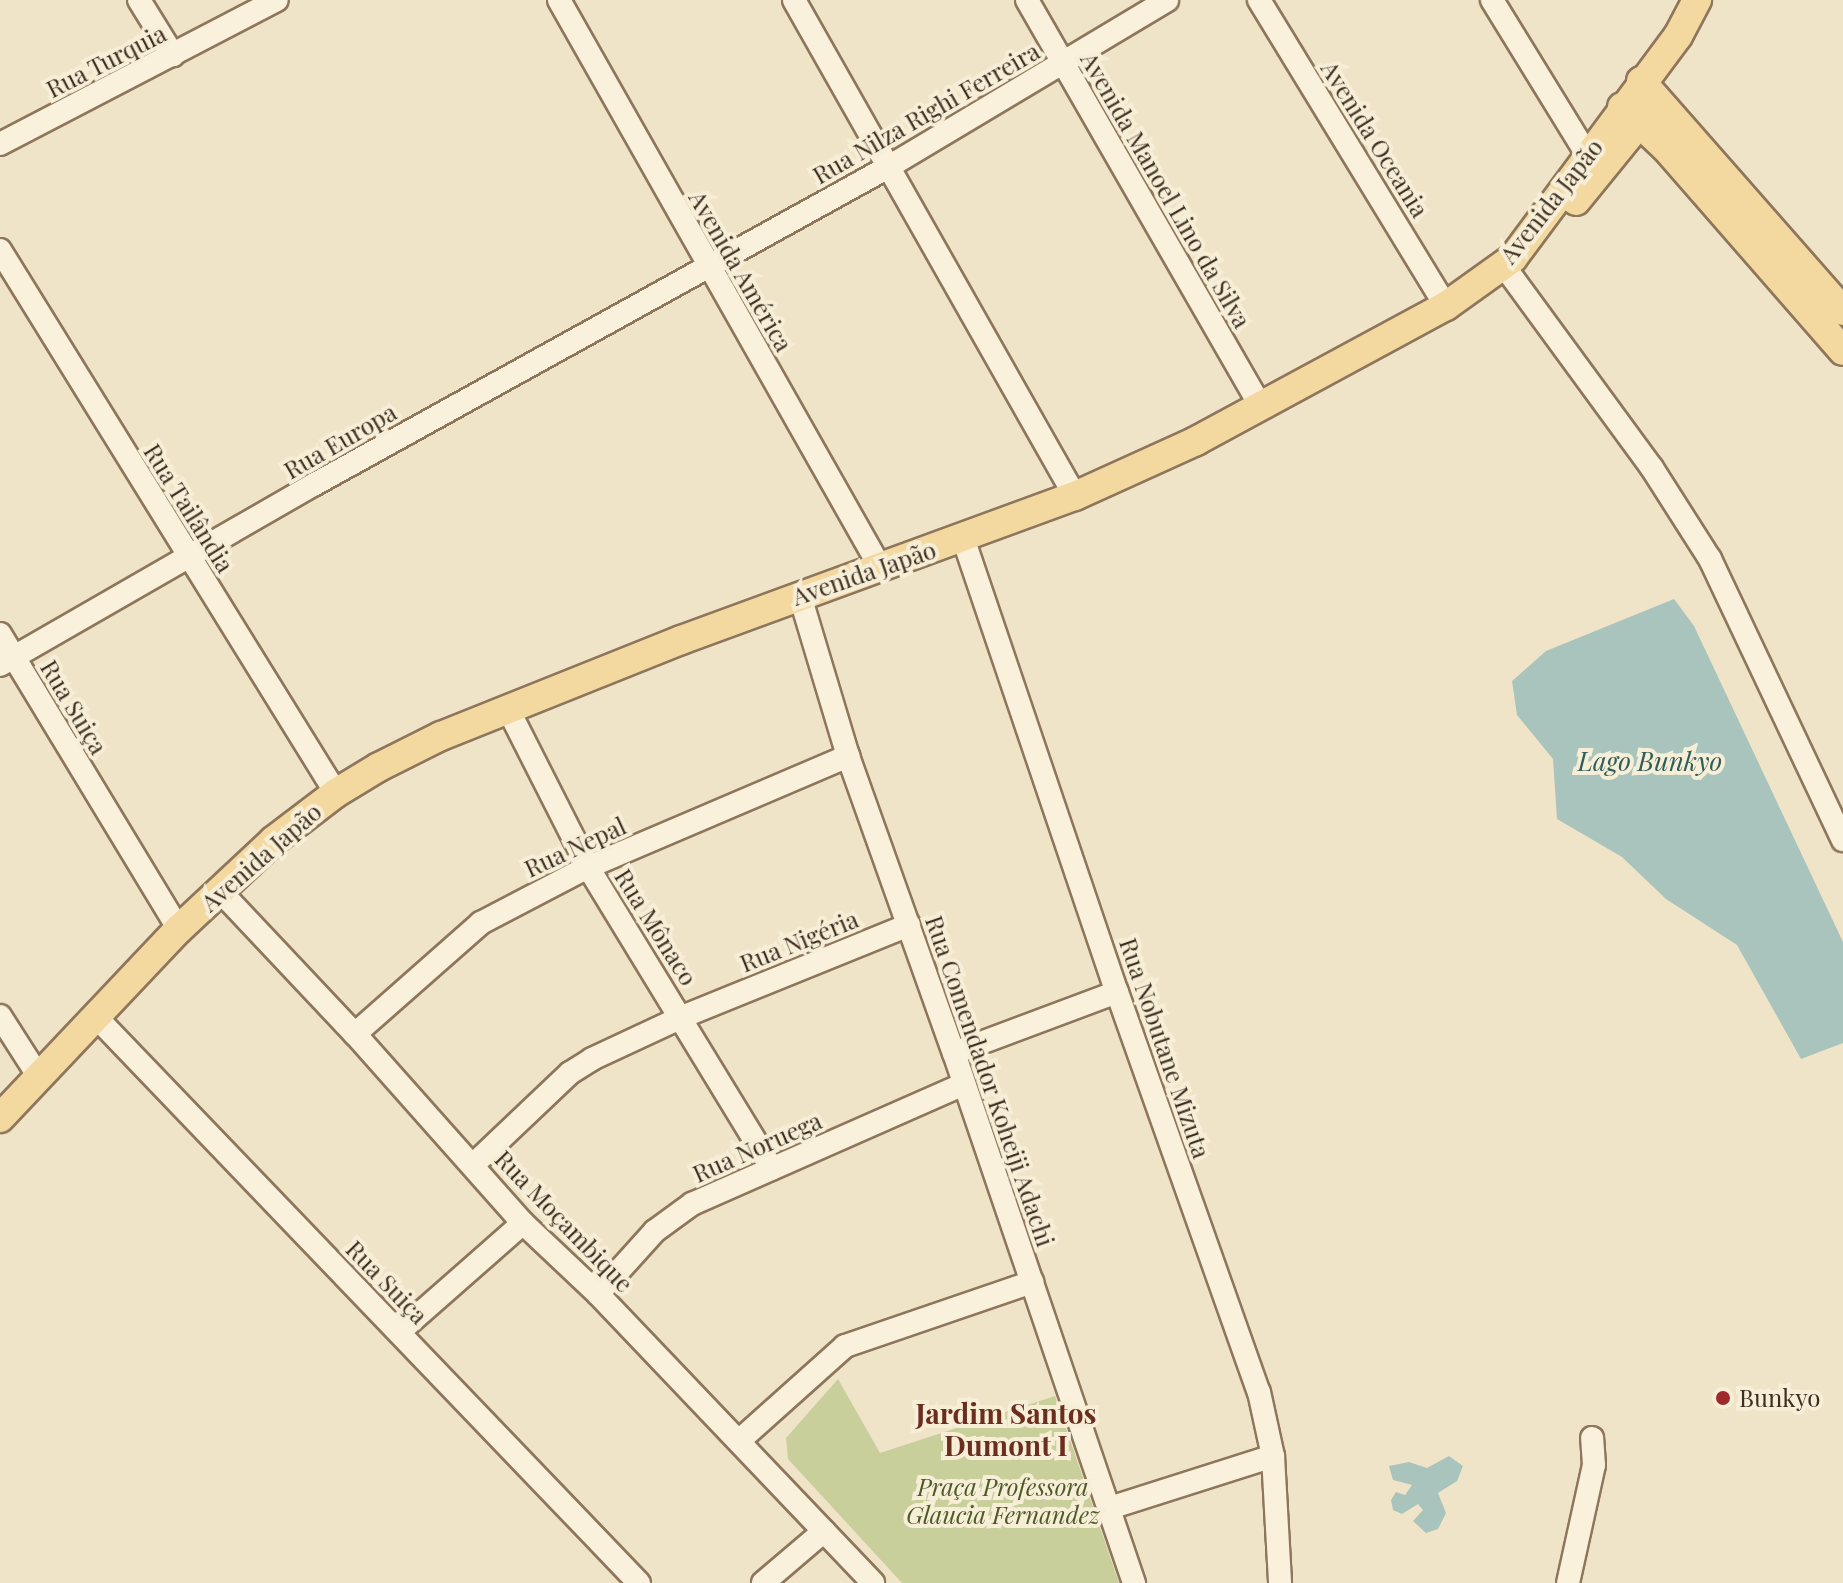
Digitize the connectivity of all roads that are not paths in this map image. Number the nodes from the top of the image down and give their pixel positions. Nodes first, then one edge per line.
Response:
1 (139, 0) edge
2 (277, 0) edge
3 (559, 0) edge
4 (794, 0) edge
5 (1027, 0) edge
6 (1167, 0) edge
7 (1259, 0) edge
8 (1492, 0) edge
9 (1697, 0) edge
10 (173, 55) junction
11 (1063, 63) junction
12 (1656, 84) junction
13 (1629, 125) junction
14 (1673, 136) junction
15 (0, 144) edge
16 (1588, 156) junction
17 (890, 166) junction
18 (0, 250) edge
19 (1509, 262) junction
20 (707, 265) junction
21 (1446, 306) junction
22 (1843, 311) edge
23 (1843, 351) edge
24 (1261, 407) junction
25 (1075, 496) junction
26 (963, 538) junction
27 (190, 559) junction
28 (880, 567) junction
29 (800, 596) junction
30 (0, 634) edge
31 (7, 661) edge
32 (508, 709) junction
33 (848, 756) junction
34 (336, 793) junction
35 (1843, 840) edge
36 (588, 867) junction
37 (221, 892) junction
38 (909, 925) junction
39 (179, 929) junction
40 (1117, 992) junction
41 (0, 1016) edge
42 (682, 1017) junction
43 (97, 1018) junction
44 (355, 1034) junction
45 (954, 1053) junction
46 (39, 1077) junction
47 (962, 1085) junction
48 (3, 1105) edge
49 (473, 1165) junction
50 (772, 1168) junction
51 (523, 1223) junction
52 (1032, 1282) junction
53 (598, 1294) junction
54 (399, 1332) junction
55 (1592, 1438) dead end
56 (740, 1440) junction
57 (1273, 1456) junction
58 (1110, 1508) junction
59 (824, 1531) junction
60 (639, 1583) edge
61 (763, 1583) edge
62 (873, 1583) edge
63 (1134, 1583) edge
64 (1280, 1583) edge
65 (1568, 1583) edge

1 - 10 street
2 - 10 street, Rua Turquia
3 - 20 street, Avenida América
4 - 17 street
5 - 11 street, Avenida Manoel Lino da Silva
6 - 11 street, Rua Nilza Righi Ferreira
7 - 21 street, Avenida Oceania
8 - 16 street
9 - 12 main road
10 - 15 street, Rua Turquia
11 - 17 street, Rua Nilza Righi Ferreira
11 - 24 street, Avenida Manoel Lino da Silva
12 - 13 main road
12 - 14 main road
13 - 14 main road
13 - 16 main road, Avenida Japão
13 - 19 main road
14 - 22 main road
14 - 23 main road
16 - 19 main road, Avenida Japão
17 - 20 street, Rua Nilza Righi Ferreira
17 - 25 street
18 - 27 street, Rua Tailândia
19 - 21 main road, Avenida Japão
19 - 35 street
20 - 27 street, Rua Europa
20 - 28 street, Avenida América
21 - 24 main road, Avenida Japão
24 - 25 main road, Avenida Japão
25 - 26 main road, Avenida Japão
26 - 28 main road, Avenida Japão
26 - 40 street, Rua Nobutane Mizuta
27 - 31 street, Rua Europa
27 - 34 street, Rua Tailândia
28 - 29 main road, Avenida Japão
29 - 32 main road, Avenida Japão
29 - 33 street, Rua Comendador Koheiji Adachi
30 - 31 street, Rua Suiça
31 - 39 street, Rua Suiça
32 - 34 main road, Avenida Japão
32 - 36 street, Rua Mônaco
33 - 36 street, Rua Nepal
33 - 38 street, Rua Comendador Koheiji Adachi
34 - 37 main road, Avenida Japão
36 - 42 street, Rua Mônaco
36 - 44 street, Rua Nepal
37 - 39 main road, Avenida Japão
37 - 44 street, Rua Moçambique
38 - 42 street, Rua Nigéria
38 - 45 street, Rua Comendador Koheiji Adachi
39 - 43 main road, Avenida Japão
40 - 45 street
40 - 57 street, Rua Nobutane Mizuta
41 - 46 street
42 - 49 street, Rua Nigéria
42 - 50 street, Rua Mônaco
43 - 46 main road, Avenida Japão
43 - 54 street, Rua Suiça
44 - 49 street, Rua Moçambique
45 - 47 street, Rua Comendador Koheiji Adachi
46 - 48 main road, Avenida Japão
47 - 50 street, Rua Noruega
47 - 52 street, Rua Comendador Koheiji Adachi
49 - 51 street, Rua Moçambique
50 - 53 street, Rua Noruega
51 - 53 street, Rua Moçambique
51 - 54 street
52 - 56 street
52 - 58 street, Rua Comendador Koheiji Adachi
53 - 56 street, Rua Moçambique
54 - 60 street, Rua Suiça
55 - 65 street
56 - 59 street, Rua Moçambique
57 - 58 street
57 - 64 street, Rua Nobutane Mizuta
58 - 63 street, Rua Comendador Koheiji Adachi
59 - 61 street
59 - 62 street, Rua Moçambique

